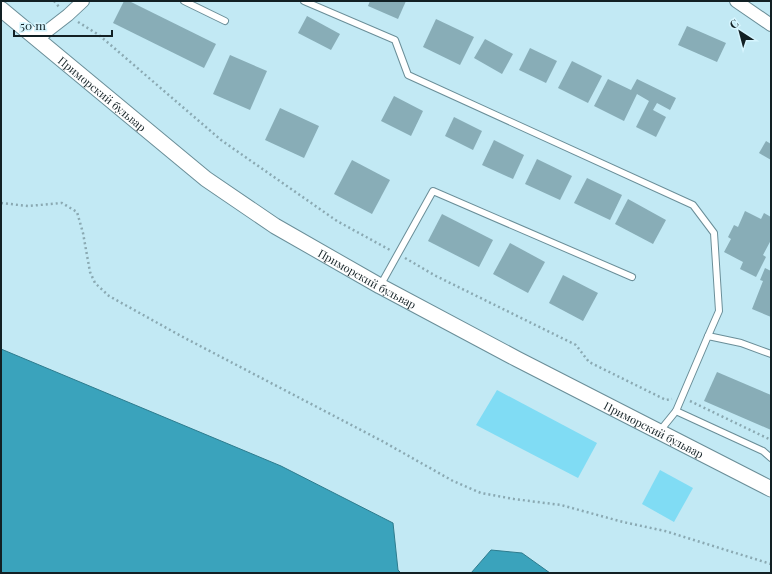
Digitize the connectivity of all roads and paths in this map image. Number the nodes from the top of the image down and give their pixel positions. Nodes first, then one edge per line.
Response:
1 (83, 1) edge
2 (184, 1) edge
3 (304, 1) edge
4 (736, 1) edge
5 (1, 9) edge
6 (225, 21) dead end
7 (771, 25) edge
8 (37, 39) junction
9 (1, 203) edge
10 (632, 277) dead end
11 (380, 286) junction
12 (708, 336) junction
13 (771, 354) edge
14 (676, 411) junction
15 (659, 432) junction
16 (771, 458) edge
17 (771, 489) edge
18 (771, 564) edge

1 - 8 street
2 - 6 lane
3 - 12 lane
4 - 7 street
5 - 8 street, Приморский бульвар
8 - 11 street, Приморский бульвар
9 - 18 path
10 - 11 lane
11 - 15 street, Приморский бульвар
12 - 13 lane
12 - 14 lane
14 - 15 lane
14 - 16 lane
15 - 17 street, Приморский бульвар

